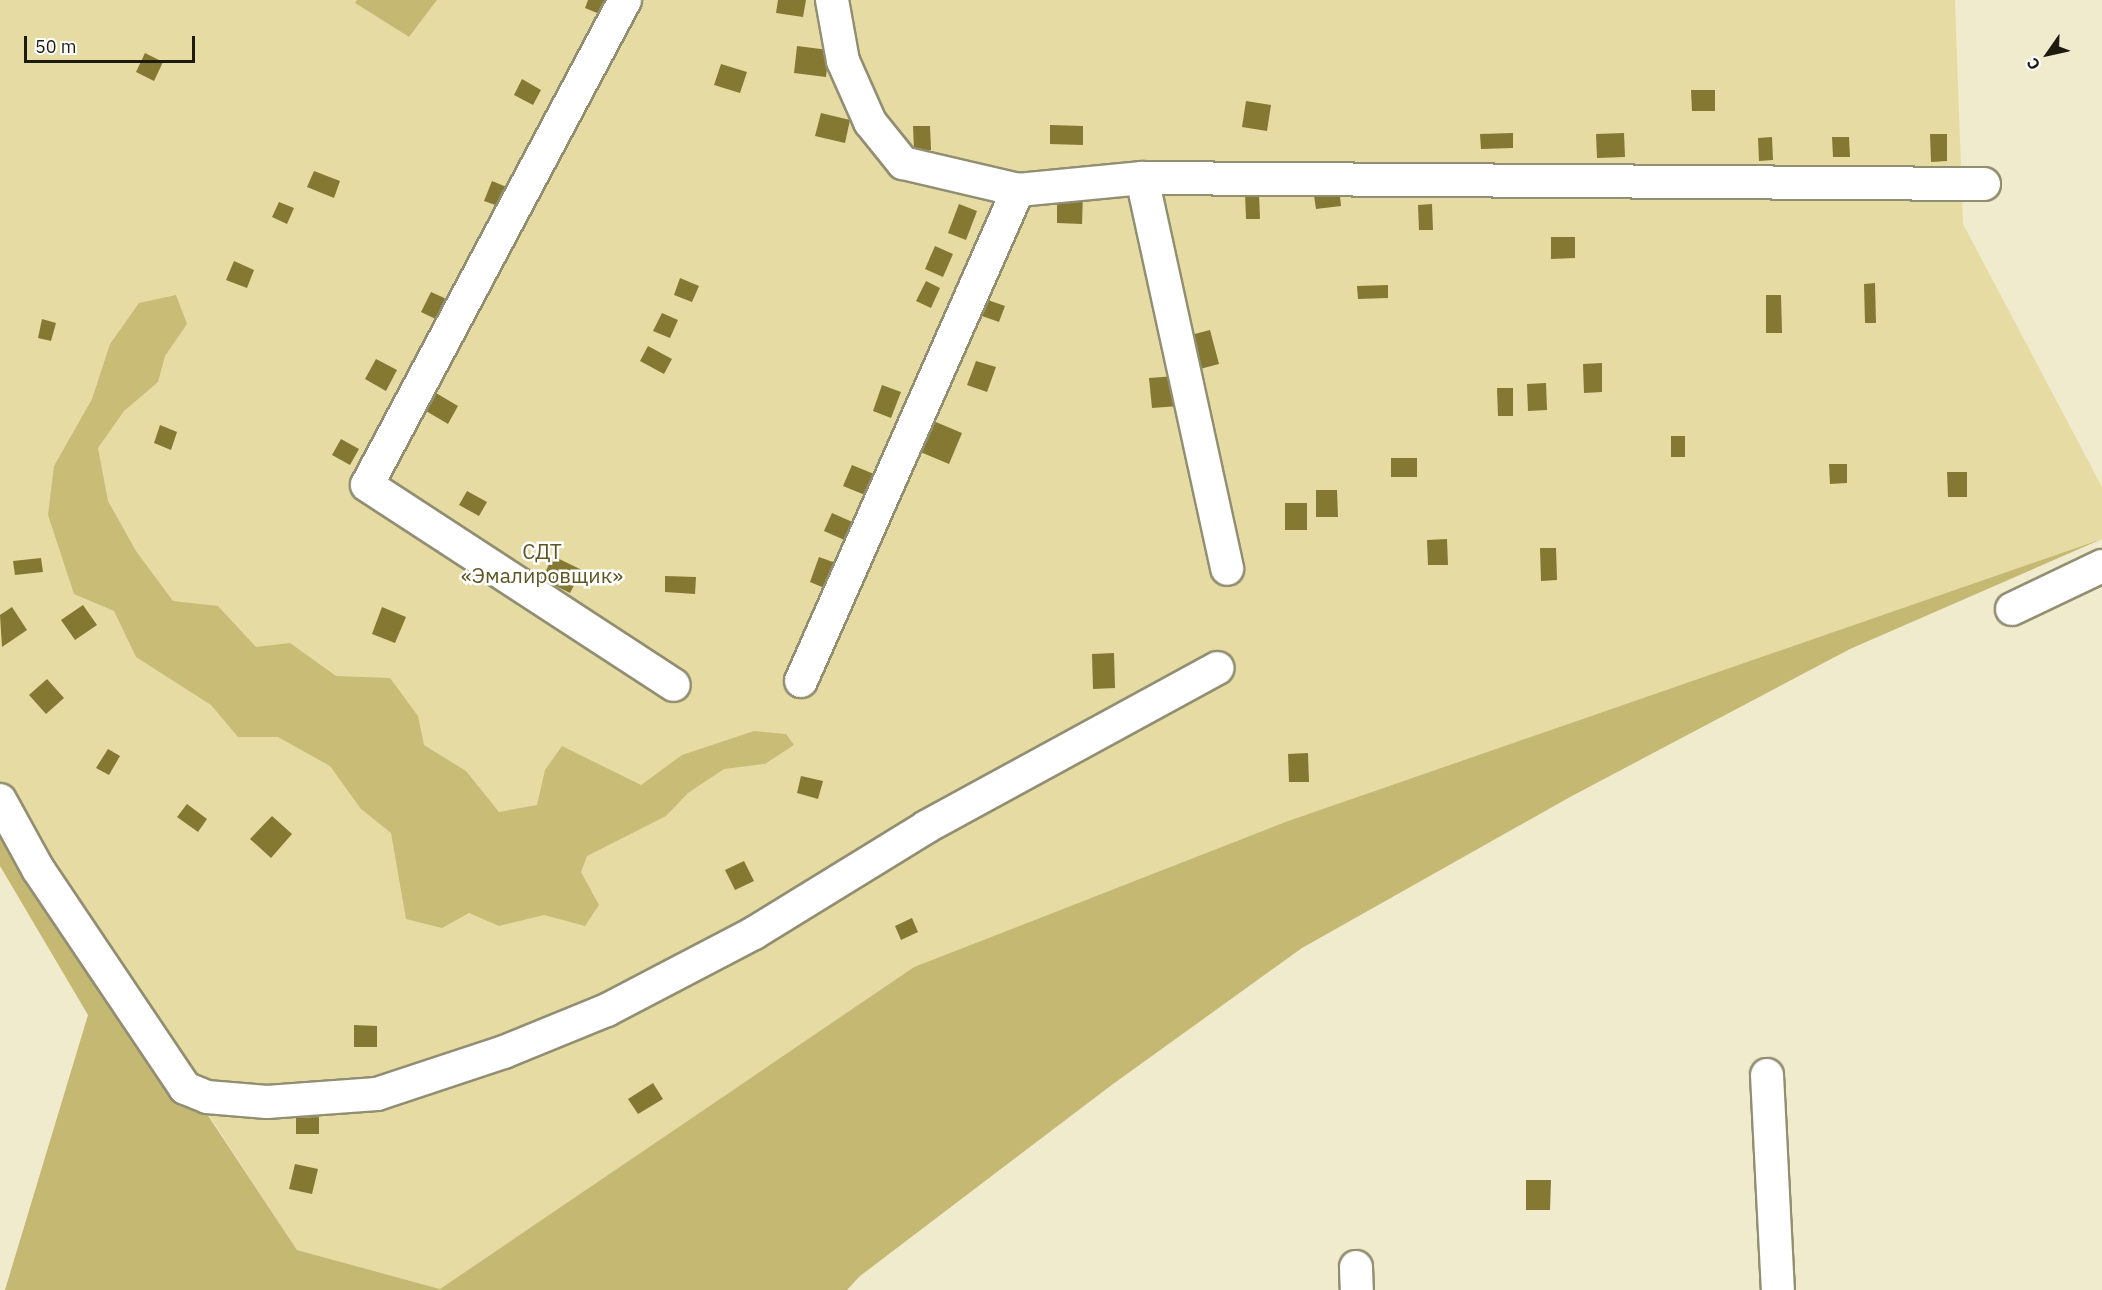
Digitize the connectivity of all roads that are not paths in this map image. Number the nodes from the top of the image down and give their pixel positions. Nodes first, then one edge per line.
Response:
1 (625, 0) edge
2 (832, 0) edge
3 (1142, 178) junction
4 (1984, 184) dead end
5 (1018, 190) junction
6 (2102, 566) edge
7 (1227, 569) dead end
8 (2012, 609) dead end
9 (1218, 668) dead end
10 (801, 681) dead end
11 (674, 685) dead end
12 (0, 800) edge
13 (1767, 1075) dead end
14 (1778, 1290) edge

1 - 11 lane
2 - 5 lane
3 - 4 lane
3 - 5 lane
3 - 7 lane
5 - 10 lane
6 - 8 lane
9 - 12 lane
13 - 14 lane

